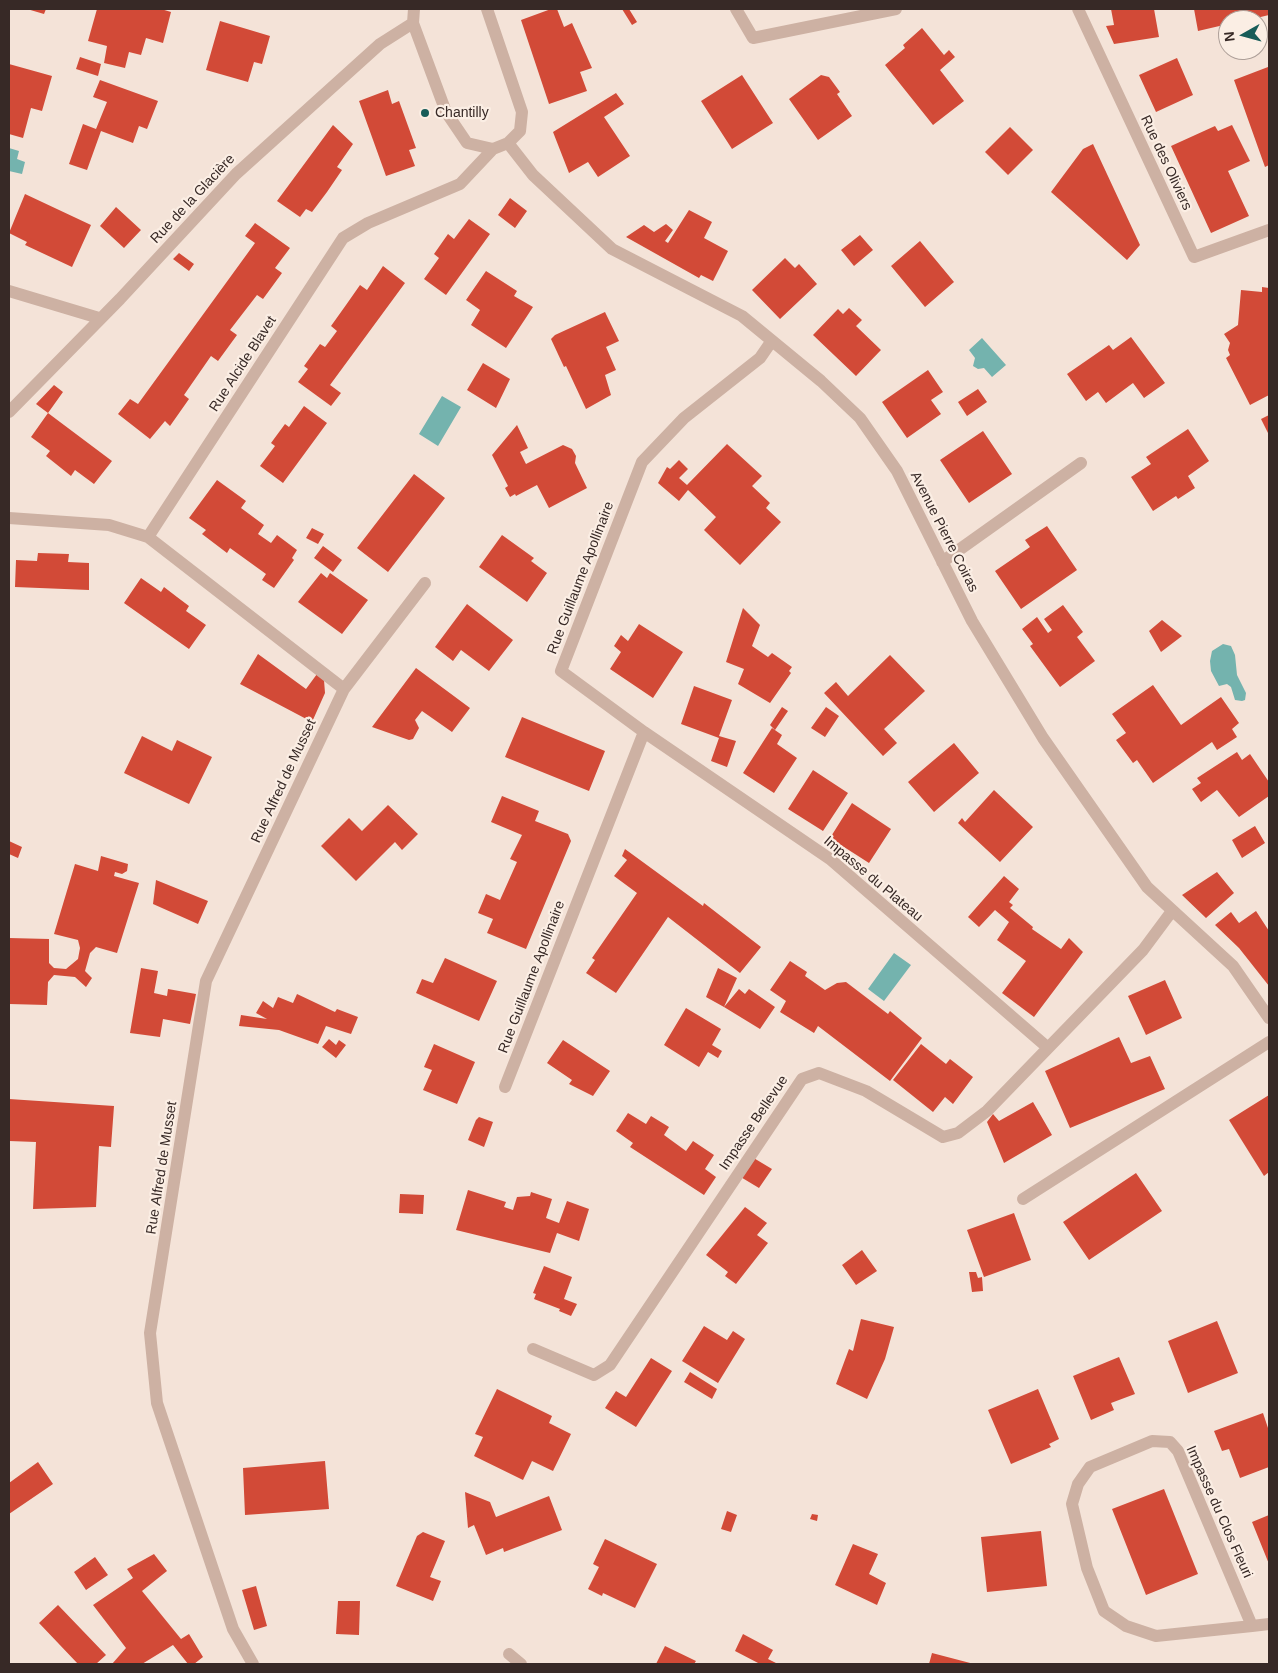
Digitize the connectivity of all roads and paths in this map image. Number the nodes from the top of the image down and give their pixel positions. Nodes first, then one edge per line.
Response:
1 (414, 9) edge
2 (487, 9) edge
3 (736, 9) edge
4 (896, 9) edge
5 (1078, 9) edge
6 (413, 23) junction
7 (508, 143) junction
8 (493, 149) junction
9 (1269, 230) edge
10 (9, 291) edge
11 (99, 318) junction
12 (771, 342) junction
13 (9, 412) edge
14 (1081, 463) dead end
15 (9, 518) edge
16 (148, 537) junction
17 (942, 562) junction
18 (425, 583) dead end
19 (344, 689) junction
20 (644, 732) junction
21 (1172, 910) junction
22 (1269, 1018) edge
23 (1269, 1042) edge
24 (1047, 1048) junction
25 (506, 1087) dead end
26 (1023, 1199) dead end
27 (534, 1349) dead end
28 (1269, 1624) edge
29 (1252, 1626) junction
30 (508, 1654) dead end
31 (253, 1664) edge
32 (521, 1664) edge

1 - 6 street
2 - 7 street
3 - 4 street
5 - 9 street, Rue des Oliviers
6 - 8 street
6 - 11 street, Rue de la Glacière
7 - 8 street
7 - 12 street, Avenue Pierre Coiras
8 - 16 street, Rue Alcide Blavet
10 - 11 street
11 - 13 street, Rue de la Glacière
12 - 17 street, Avenue Pierre Coiras
12 - 20 street, Rue Guillaume Apollinaire
14 - 17 street
15 - 16 street
16 - 19 street
17 - 21 street, Avenue Pierre Coiras
18 - 19 street, Rue Alfred de Musset
19 - 31 street, Rue Alfred de Musset
20 - 24 street, Impasse du Plateau
20 - 25 street, Rue Guillaume Apollinaire
21 - 22 street, Avenue Pierre Coiras
21 - 24 street, Impasse Bellevue
23 - 26 street
24 - 27 street, Impasse Bellevue
28 - 29 street, Impasse du Clos Fleuri
29 - 29 street, Impasse du Clos Fleuri
30 - 32 street

